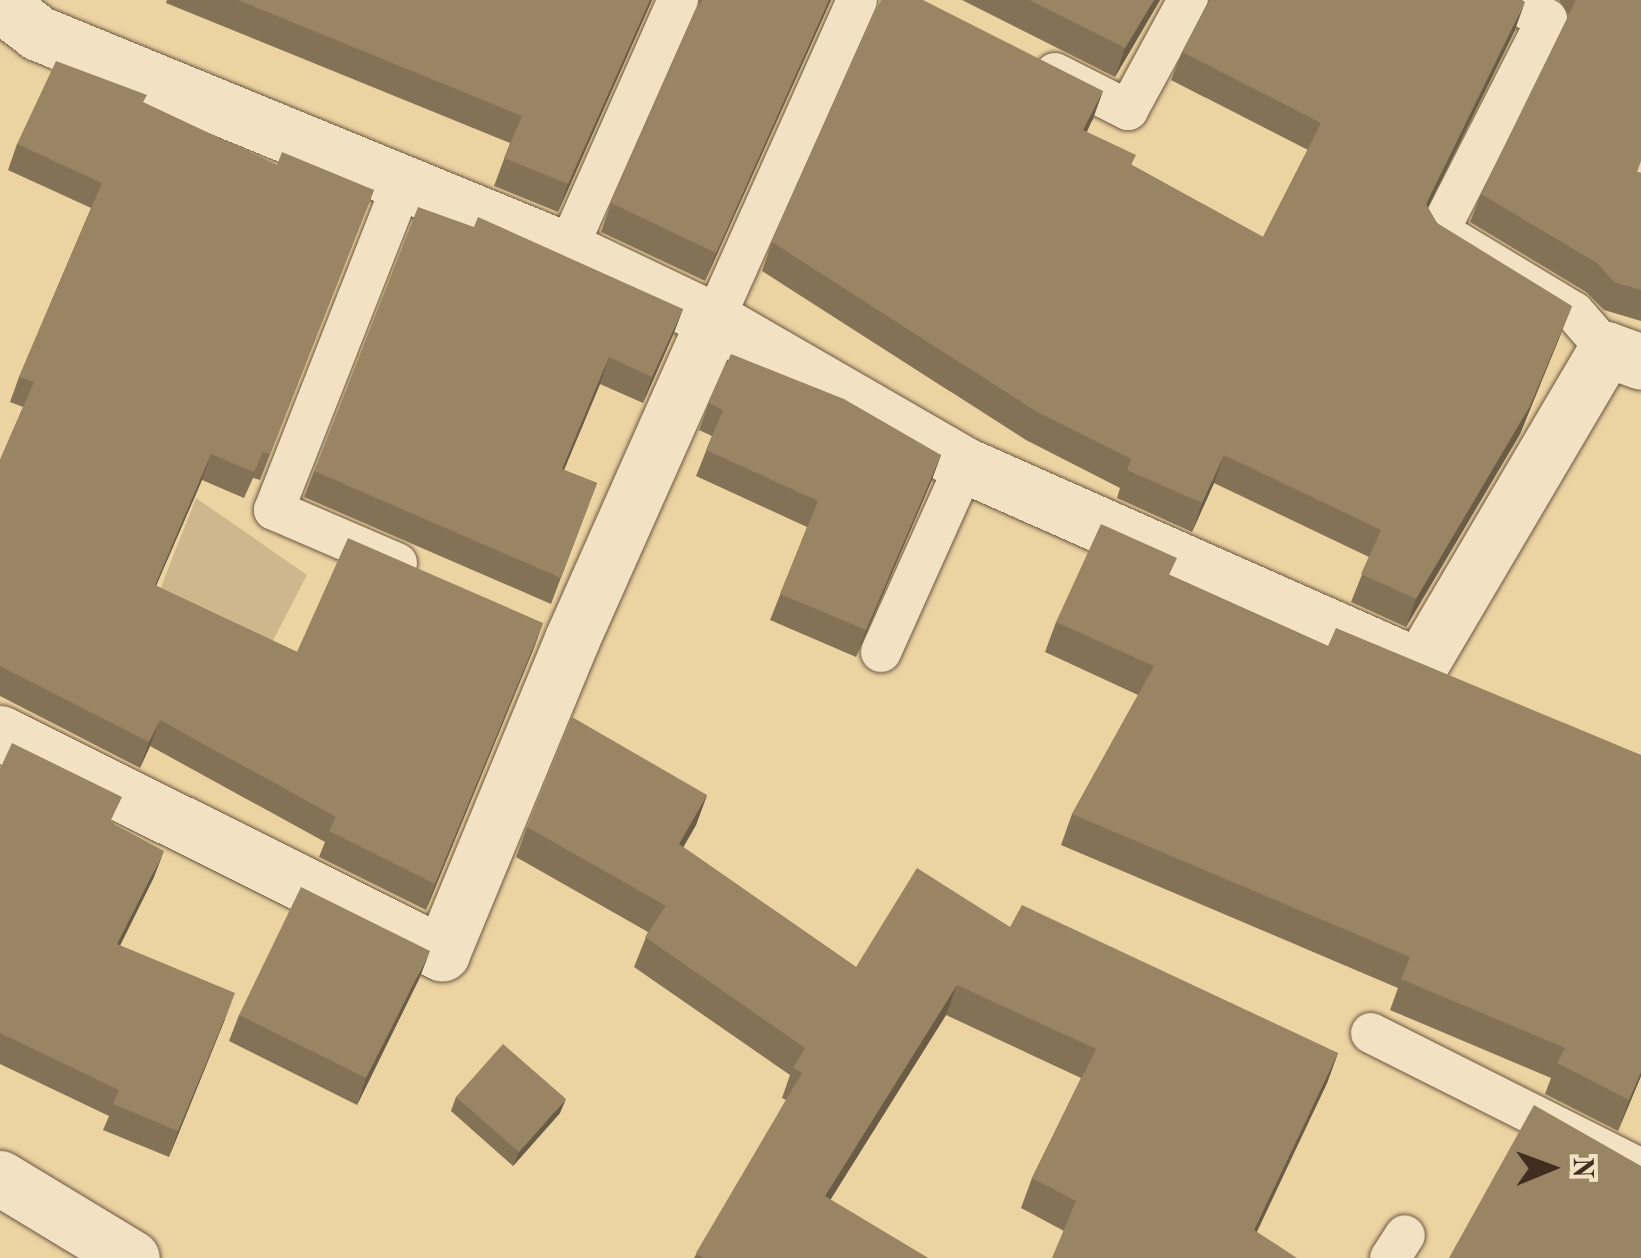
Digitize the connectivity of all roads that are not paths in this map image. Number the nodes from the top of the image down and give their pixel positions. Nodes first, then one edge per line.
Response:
1 (678, 0) edge
2 (857, 0) edge
3 (1188, 0) edge
4 (1507, 0) edge
5 (0, 4) edge
6 (1027, 59) edge
7 (403, 182) junction
8 (567, 250) junction
9 (714, 320) junction
10 (1624, 356) edge
11 (965, 465) junction
12 (432, 578) edge
13 (881, 652) dead end
14 (1420, 667) junction
15 (1475, 690) edge
16 (0, 733) edge
17 (1371, 1033) dead end
18 (1641, 1169) edge
19 (0, 1178) edge
20 (132, 1258) edge

1 - 8 lane
2 - 9 lane
3 - 6 lane
4 - 10 lane
5 - 7 street
7 - 8 street
7 - 12 lane
8 - 9 street
9 - 11 street
9 - 16 street
10 - 14 street
11 - 13 lane
11 - 14 street
14 - 15 street
17 - 18 lane
19 - 20 street

